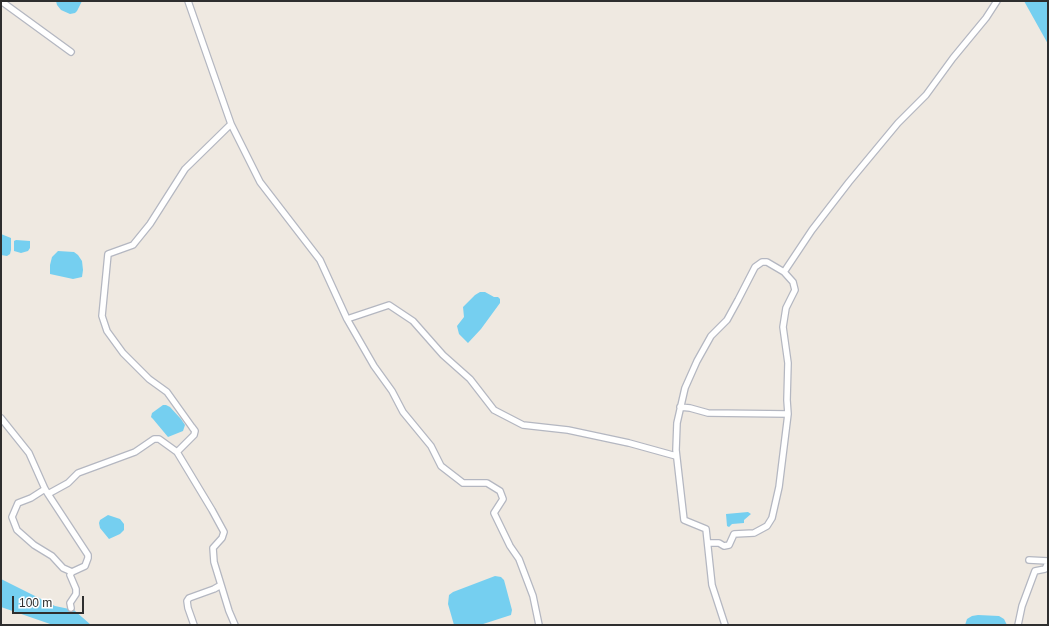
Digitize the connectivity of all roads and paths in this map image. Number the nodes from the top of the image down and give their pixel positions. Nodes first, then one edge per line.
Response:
1 (1, 1) edge
2 (188, 1) edge
3 (997, 1) edge
4 (71, 52) dead end
5 (232, 124) junction
6 (784, 272) junction
7 (347, 318) junction
8 (680, 407) junction
9 (788, 414) junction
10 (1, 418) edge
11 (177, 452) junction
12 (676, 456) junction
13 (47, 491) junction
14 (708, 543) junction
15 (1029, 560) dead end
16 (1048, 562) edge
17 (72, 572) junction
18 (221, 585) junction
19 (71, 608) dead end
20 (194, 625) edge
21 (235, 625) edge
22 (539, 625) edge
23 (725, 625) edge
24 (1018, 625) edge

1 - 4 street
2 - 5 street
3 - 6 street
5 - 7 street
5 - 11 street
6 - 8 street
6 - 9 street
7 - 12 street
7 - 22 street
8 - 9 street
8 - 12 street
9 - 14 street
10 - 13 street
11 - 13 street
11 - 18 street
12 - 14 street
13 - 17 street
13 - 17 street
14 - 23 street
15 - 16 street
16 - 24 street
17 - 19 street
18 - 20 street
18 - 21 street

